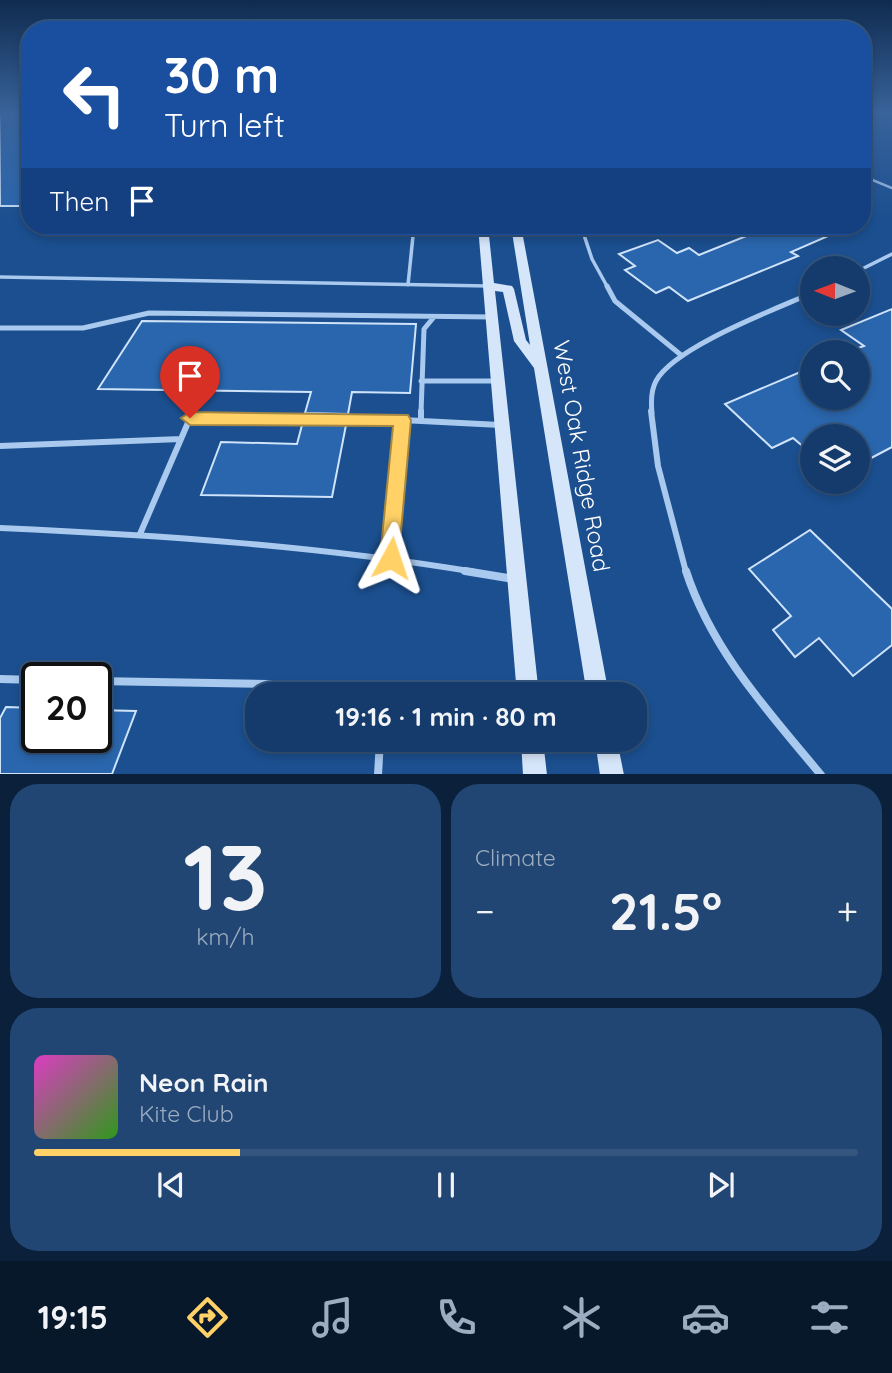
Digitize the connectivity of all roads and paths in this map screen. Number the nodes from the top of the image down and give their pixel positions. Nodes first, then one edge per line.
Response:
1 (871, 179) edge
2 (892, 188) edge
3 (413, 235) edge
4 (484, 235) edge
5 (517, 235) edge
6 (584, 235) edge
7 (892, 254) edge
8 (870, 265) edge
9 (0, 277) edge
10 (408, 285) junction
11 (488, 286) junction
12 (800, 299) edge
13 (435, 317) junction
14 (492, 317) junction
15 (0, 328) edge
16 (681, 355) junction
17 (539, 365) junction
18 (421, 381) junction
19 (498, 381) junction
20 (402, 420) junction
21 (421, 421) junction
22 (502, 425) junction
23 (181, 439) junction
24 (0, 446) edge
25 (0, 528) edge
26 (140, 534) junction
27 (391, 558) junction
28 (517, 580) junction
29 (0, 679) edge
30 (21, 680) edge
31 (112, 681) edge
32 (527, 682) edge
33 (596, 682) edge
34 (245, 684) edge
35 (379, 752) edge
36 (533, 752) edge
37 (608, 752) edge
38 (378, 774) edge
39 (535, 774) edge
40 (612, 774) edge
41 (820, 774) edge

1 - 2 lane
3 - 10 lane
4 - 11 street
5 - 17 street, West Oak Ridge Road
6 - 16 lane
7 - 8 lane
9 - 10 lane
10 - 11 lane
11 - 14 street
11 - 17 street
12 - 16 lane
13 - 14 lane
13 - 15 lane
13 - 18 lane
14 - 19 street
16 - 41 lane
17 - 33 street, West Oak Ridge Road
18 - 19 lane
18 - 21 lane
19 - 22 street
20 - 21 lane
20 - 23 lane
20 - 27 lane
21 - 22 lane
22 - 28 street
23 - 24 lane
23 - 26 lane
25 - 26 lane
26 - 27 lane
27 - 28 lane
28 - 32 street
29 - 30 lane
31 - 34 lane
35 - 38 lane
36 - 39 street
37 - 40 street

